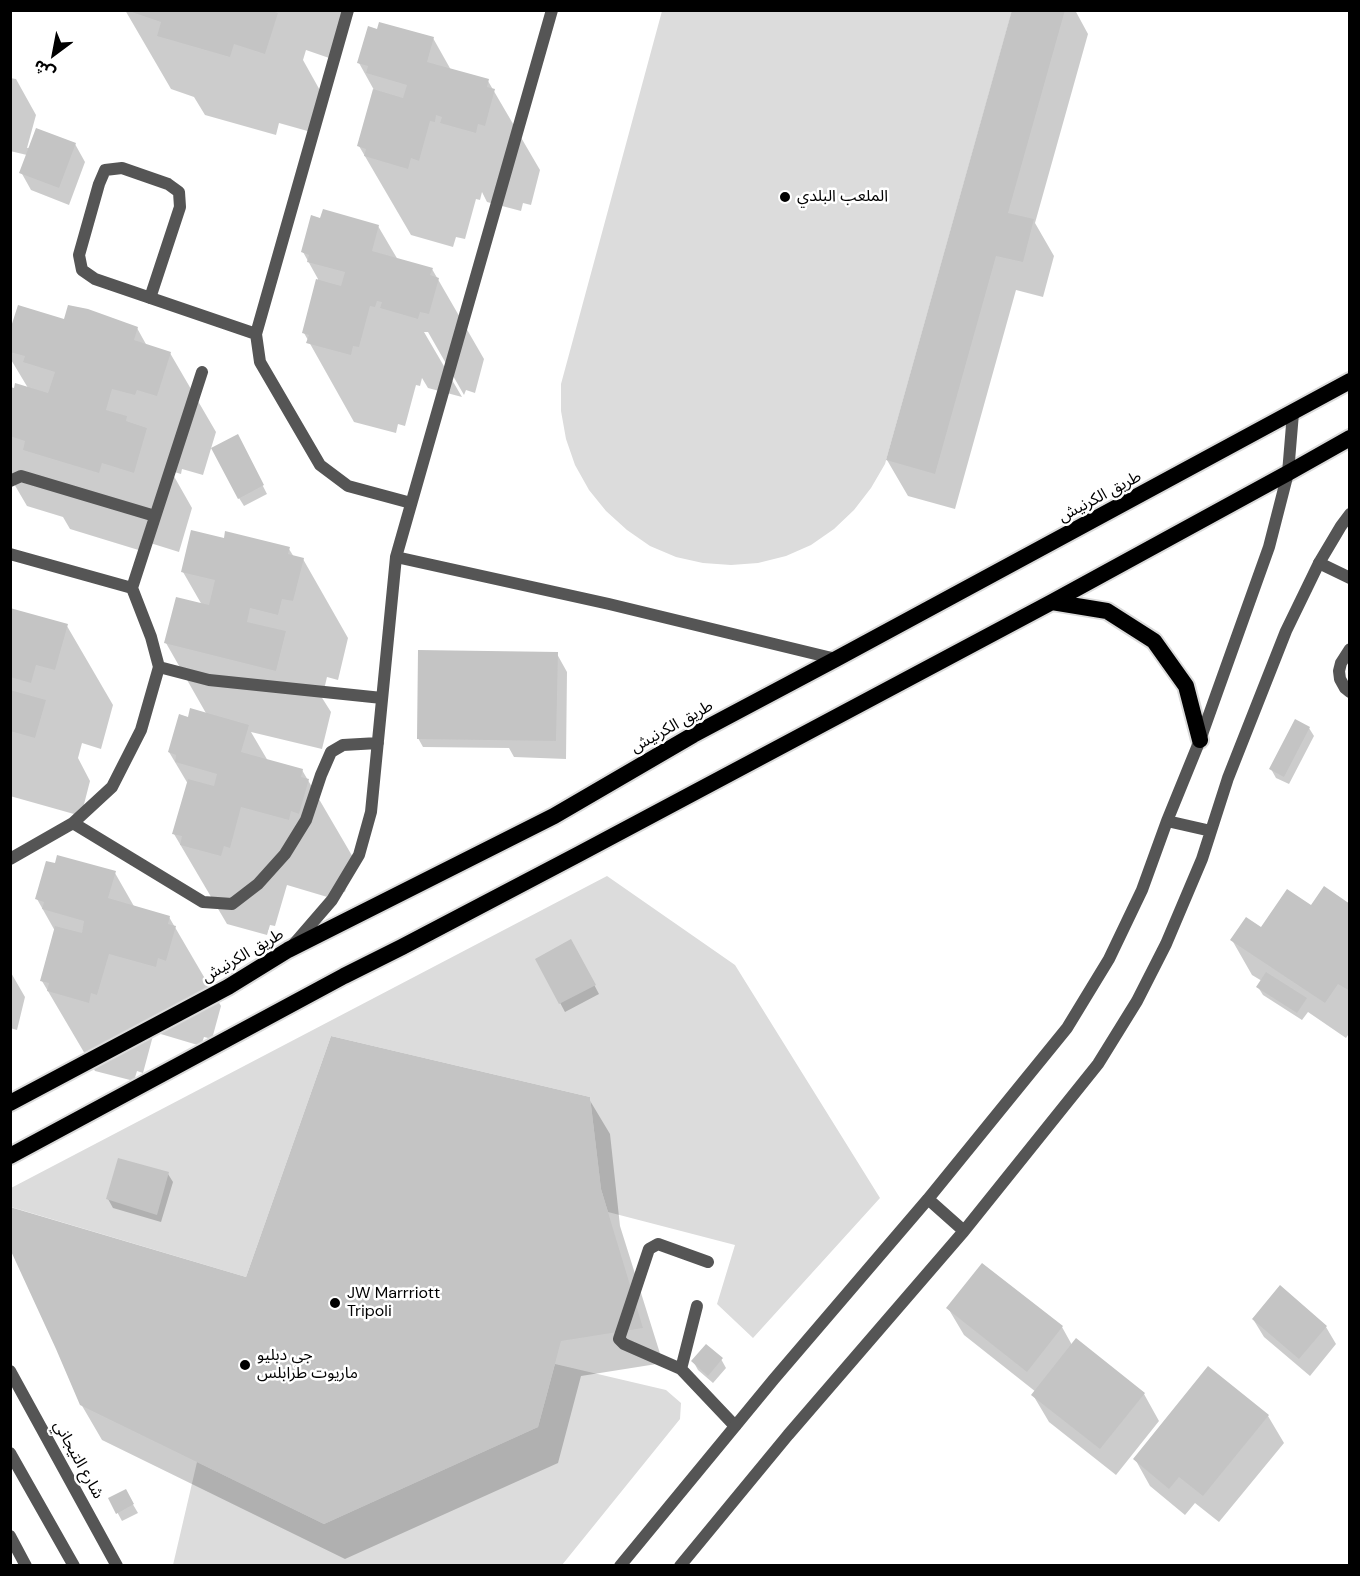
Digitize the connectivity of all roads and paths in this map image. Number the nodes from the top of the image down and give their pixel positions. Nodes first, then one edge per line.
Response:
1 (348, 10) edge
2 (551, 11) edge
3 (150, 298) junction
4 (256, 334) junction
5 (202, 372) dead end
6 (1350, 381) edge
7 (1293, 413) junction
8 (1350, 438) edge
9 (1288, 473) junction
10 (10, 481) edge
11 (411, 503) junction
12 (1350, 514) edge
13 (155, 516) junction
14 (10, 554) edge
15 (396, 556) junction
16 (1319, 563) junction
17 (1350, 578) edge
18 (132, 588) junction
19 (1052, 602) junction
20 (1350, 649) edge
21 (836, 659) junction
22 (159, 667) junction
23 (1350, 692) edge
24 (382, 698) junction
25 (1200, 740) junction
26 (378, 743) junction
27 (1167, 821) junction
28 (73, 823) junction
29 (1211, 831) junction
30 (10, 859) edge
31 (288, 950) junction
32 (10, 1103) edge
33 (10, 1156) edge
34 (928, 1199) junction
35 (963, 1231) junction
36 (708, 1262) dead end
37 (697, 1306) dead end
38 (681, 1368) junction
39 (10, 1371) edge
40 (735, 1426) junction
41 (10, 1453) edge
42 (10, 1536) edge
43 (26, 1566) edge
44 (74, 1566) edge
45 (117, 1566) edge
46 (620, 1566) edge
47 (680, 1566) edge

1 - 4 street
2 - 11 street
3 - 3 street
3 - 4 street
4 - 11 street
5 - 13 street
6 - 7 highway, طريق الكرنيش
7 - 9 street
7 - 21 highway, طريق الكرنيش
8 - 9 highway
9 - 19 highway
9 - 25 street
10 - 13 street
11 - 15 street
12 - 16 street
13 - 18 street
14 - 18 street
15 - 21 street
15 - 24 street
16 - 17 street
16 - 29 street
18 - 22 street
19 - 25 highway
19 - 33 highway
20 - 23 street
21 - 31 highway, طريق الكرنيش
22 - 24 street
22 - 28 street
24 - 26 street
25 - 27 street
26 - 28 street
26 - 31 street
27 - 29 street
27 - 34 street
28 - 30 street
29 - 35 street
31 - 32 highway, طريق الكرنيش
34 - 35 street
34 - 40 street
35 - 47 street
36 - 38 street
37 - 38 street
38 - 40 street
39 - 45 street, شارع التيجاني
40 - 46 street
41 - 44 street
42 - 43 street

